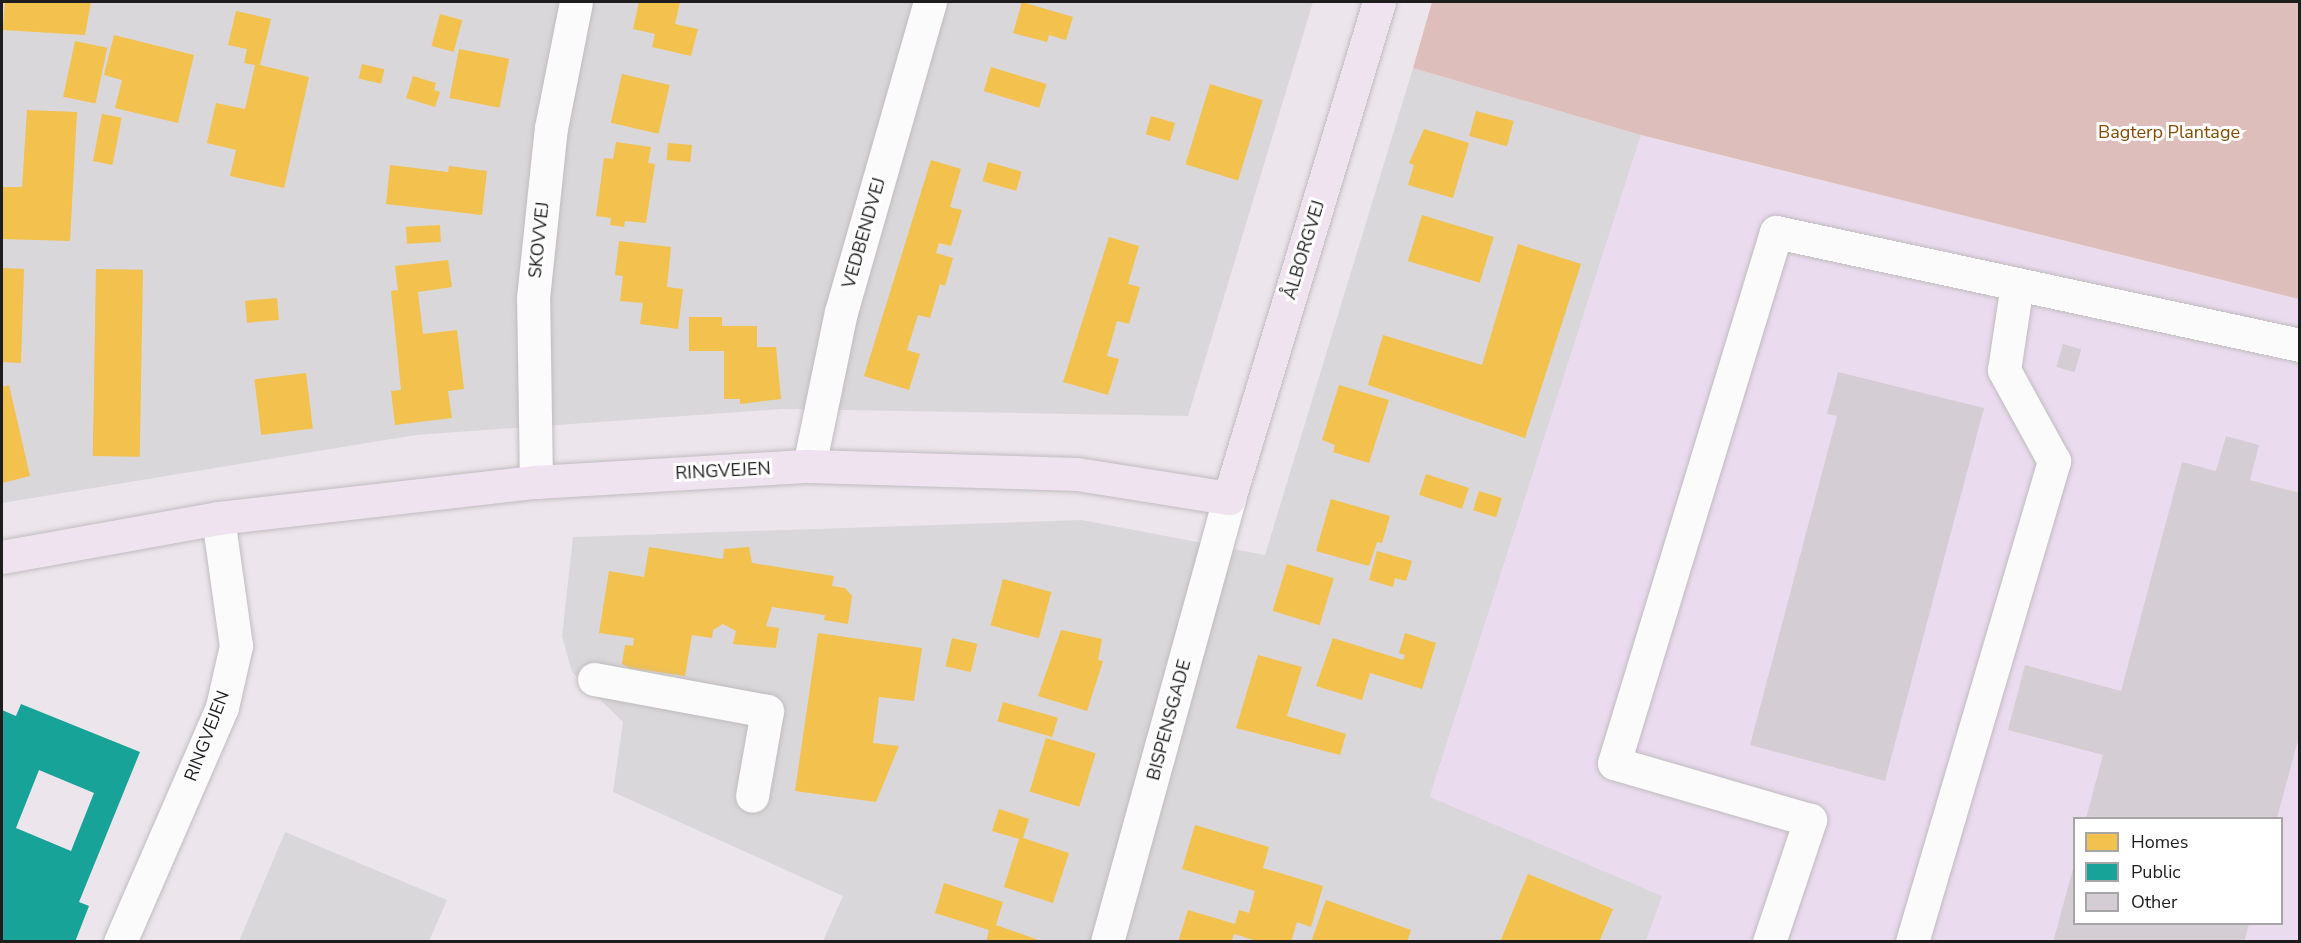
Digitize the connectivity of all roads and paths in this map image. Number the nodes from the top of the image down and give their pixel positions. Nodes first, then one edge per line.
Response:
1 (576, 2) edge
2 (930, 2) edge
3 (1379, 2) edge
4 (2017, 284) junction
5 (2300, 345) edge
6 (809, 466) junction
7 (536, 482) junction
8 (1229, 498) junction
9 (218, 518) junction
10 (2, 557) edge
11 (594, 679) dead end
12 (752, 796) dead end
13 (120, 942) edge
14 (1107, 942) edge
15 (1769, 942) edge
16 (1912, 942) edge

1 - 7 street, SKOVVEJ
2 - 6 street, VEDBENDVEJ
3 - 8 main road, ÅLBORGVEJ
4 - 5 street
4 - 15 street
4 - 16 street
6 - 7 main road, RINGVEJEN
6 - 8 main road, RINGVEJEN
7 - 9 main road, RINGVEJEN
8 - 14 street, BISPENSGADE
9 - 10 main road, RINGVEJEN
9 - 13 street, RINGVEJEN
11 - 12 street

